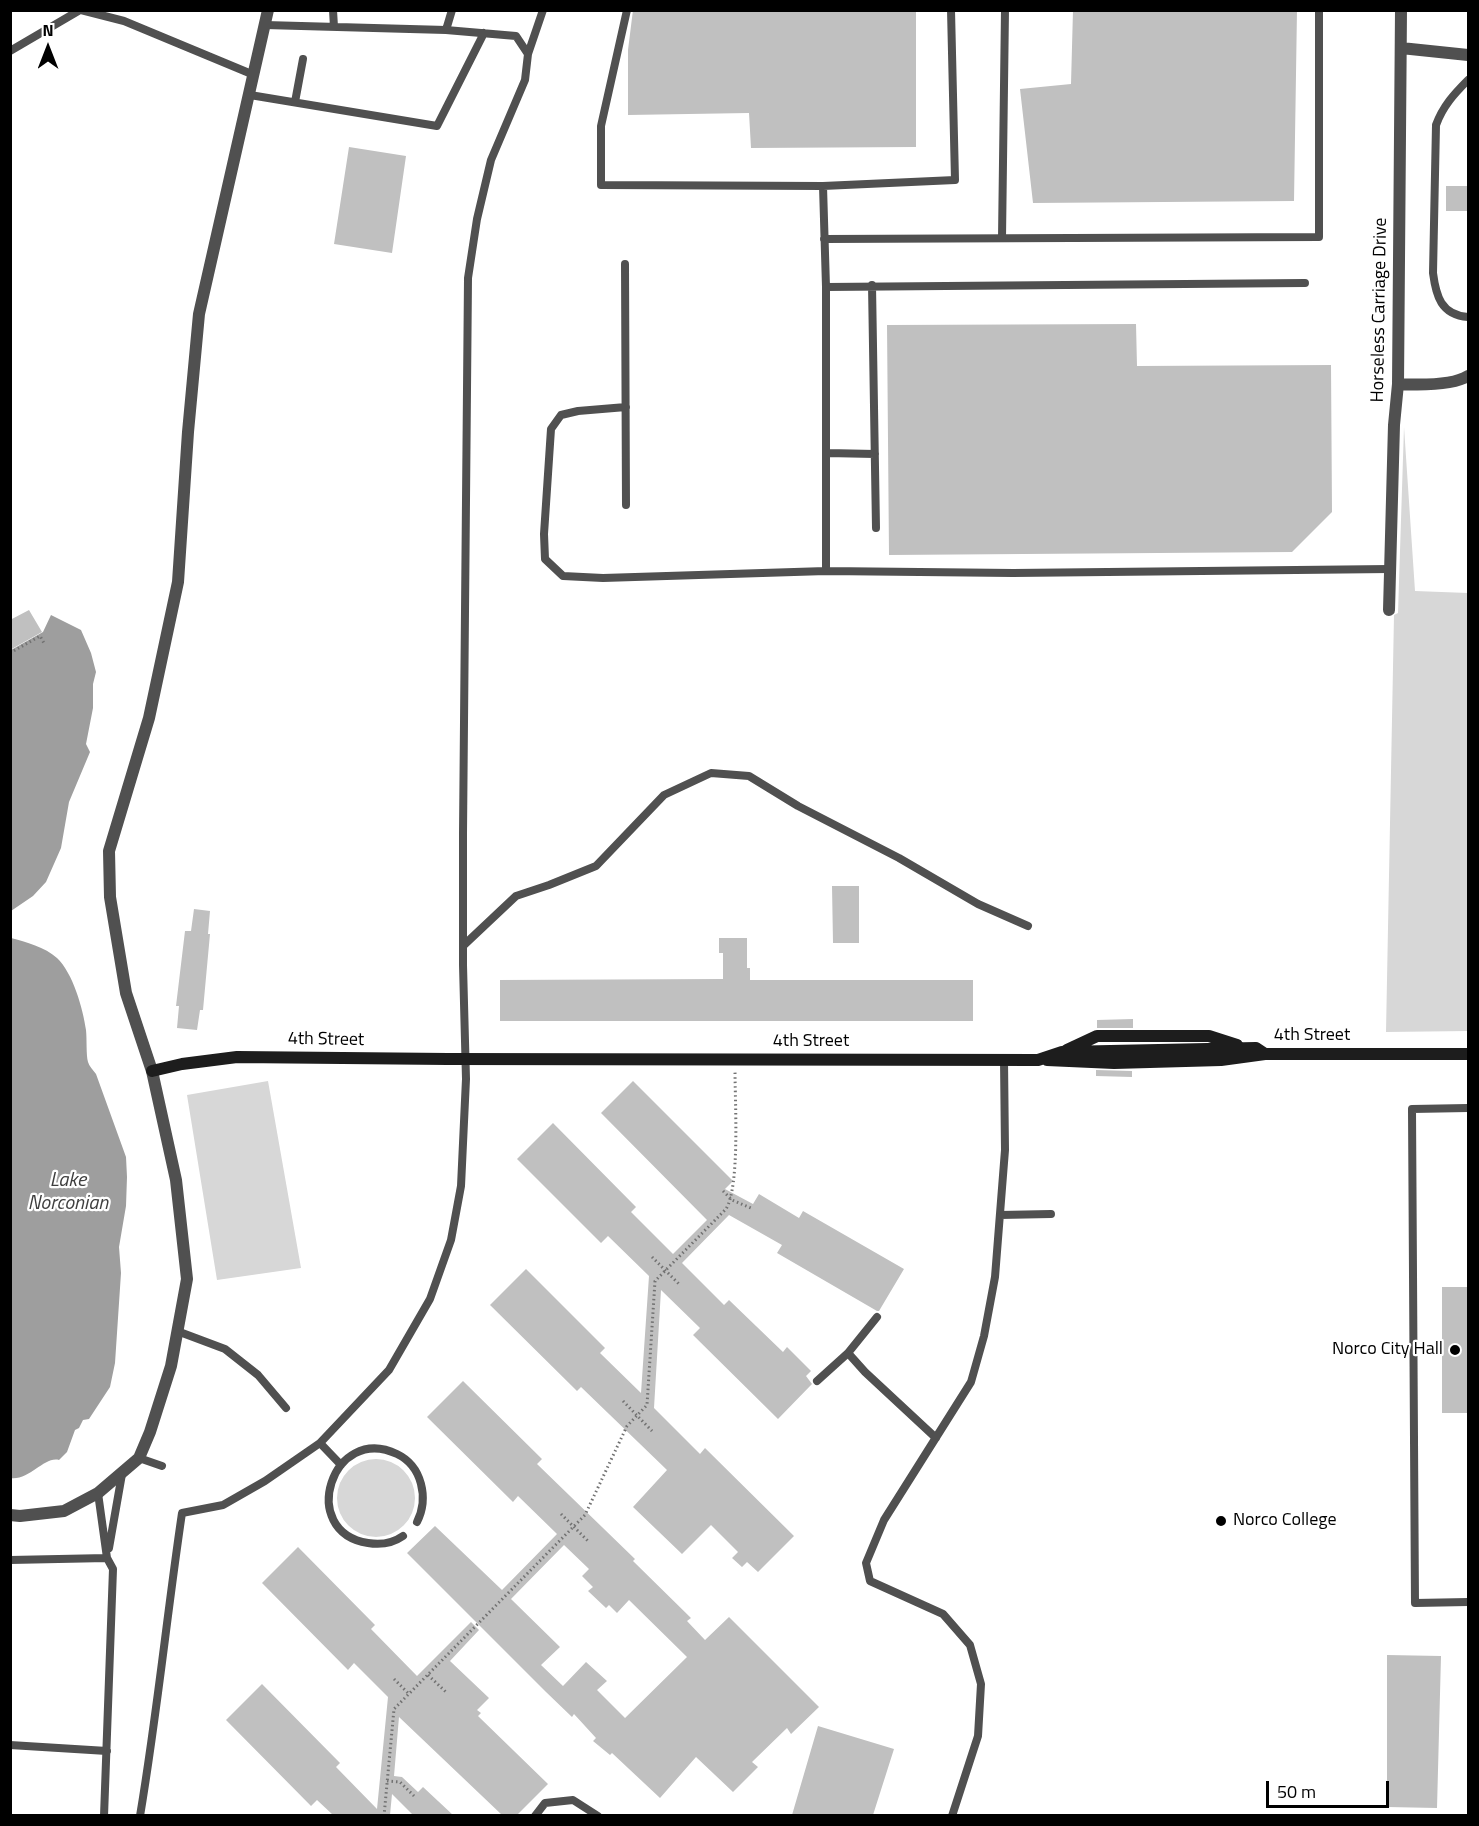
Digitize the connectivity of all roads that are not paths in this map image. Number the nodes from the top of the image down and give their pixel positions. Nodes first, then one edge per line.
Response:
1 (81, 10) edge
2 (268, 10) edge
3 (333, 10) edge
4 (452, 10) edge
5 (543, 10) edge
6 (627, 10) edge
7 (951, 10) edge
8 (1005, 10) edge
9 (1319, 10) edge
10 (1401, 10) edge
11 (266, 25) junction
12 (334, 27) junction
13 (446, 30) junction
14 (484, 33) junction
15 (1401, 48) junction
16 (10, 51) edge
17 (528, 54) junction
18 (1468, 55) edge
19 (303, 59) dead end
20 (254, 75) junction
21 (1468, 81) edge
22 (250, 95) junction
23 (296, 102) junction
24 (823, 186) junction
25 (1002, 238) junction
26 (824, 239) junction
27 (625, 264) dead end
28 (1305, 283) dead end
29 (872, 285) junction
30 (826, 286) junction
31 (1468, 317) edge
32 (1468, 375) edge
33 (1398, 384) junction
34 (626, 407) junction
35 (827, 453) junction
36 (875, 454) junction
37 (627, 505) dead end
38 (876, 528) dead end
39 (1390, 569) junction
40 (826, 571) junction
41 (1389, 610) dead end
42 (1028, 926) dead end
43 (464, 945) junction
44 (1261, 1051) junction
45 (1468, 1054) edge
46 (466, 1059) junction
47 (1004, 1060) junction
48 (1038, 1060) junction
49 (152, 1071) junction
50 (1468, 1108) edge
51 (1051, 1214) dead end
52 (1000, 1215) junction
53 (877, 1317) dead end
54 (177, 1331) junction
55 (848, 1353) junction
56 (817, 1381) dead end
57 (286, 1407) dead end
58 (936, 1438) junction
59 (320, 1443) junction
60 (139, 1458) junction
61 (341, 1465) junction
62 (162, 1466) dead end
63 (122, 1473) junction
64 (99, 1493) junction
65 (10, 1515) edge
66 (417, 1522) dead end
67 (403, 1536) dead end
68 (107, 1558) junction
69 (10, 1560) edge
70 (1468, 1602) edge
71 (10, 1745) edge
72 (107, 1751) junction
73 (104, 1815) edge
74 (140, 1815) edge
75 (535, 1815) edge
76 (598, 1815) edge
77 (952, 1815) edge

1 - 16 lane
1 - 20 lane
2 - 11 street
3 - 12 lane
4 - 13 lane
5 - 17 lane
6 - 24 lane
7 - 24 lane
8 - 25 lane
9 - 25 lane
10 - 15 street, Horseless Carriage Drive
11 - 12 lane
11 - 20 street
12 - 13 lane
13 - 14 lane
14 - 17 lane
14 - 23 lane
15 - 18 street
15 - 33 street, Horseless Carriage Drive
17 - 43 lane
19 - 23 lane
20 - 22 street
21 - 31 lane
22 - 23 lane
22 - 49 street
24 - 26 lane
25 - 26 lane
26 - 30 lane
27 - 34 lane
28 - 29 lane
29 - 30 lane
29 - 36 lane
30 - 35 lane
32 - 33 street
33 - 39 street, Horseless Carriage Drive
34 - 37 lane
34 - 40 lane
35 - 36 lane
35 - 40 lane
36 - 38 lane
39 - 40 lane
39 - 41 street, Horseless Carriage Drive
42 - 43 lane
43 - 46 lane
44 - 45 street, 4th Street
44 - 48 street
44 - 48 street, 4th Street
46 - 47 street, 4th Street
46 - 49 street, 4th Street
46 - 59 lane
47 - 48 street, 4th Street
47 - 52 lane
49 - 54 street
50 - 70 lane
51 - 52 lane
52 - 58 lane
53 - 55 lane
54 - 57 lane
54 - 60 street
55 - 56 lane
55 - 58 lane
58 - 77 lane
59 - 61 lane
59 - 74 lane
60 - 62 lane
60 - 63 street
61 - 66 lane
61 - 67 lane
63 - 64 street
63 - 68 lane
64 - 65 street
64 - 68 lane
68 - 69 lane
68 - 72 lane
71 - 72 lane
72 - 73 lane
75 - 76 lane

